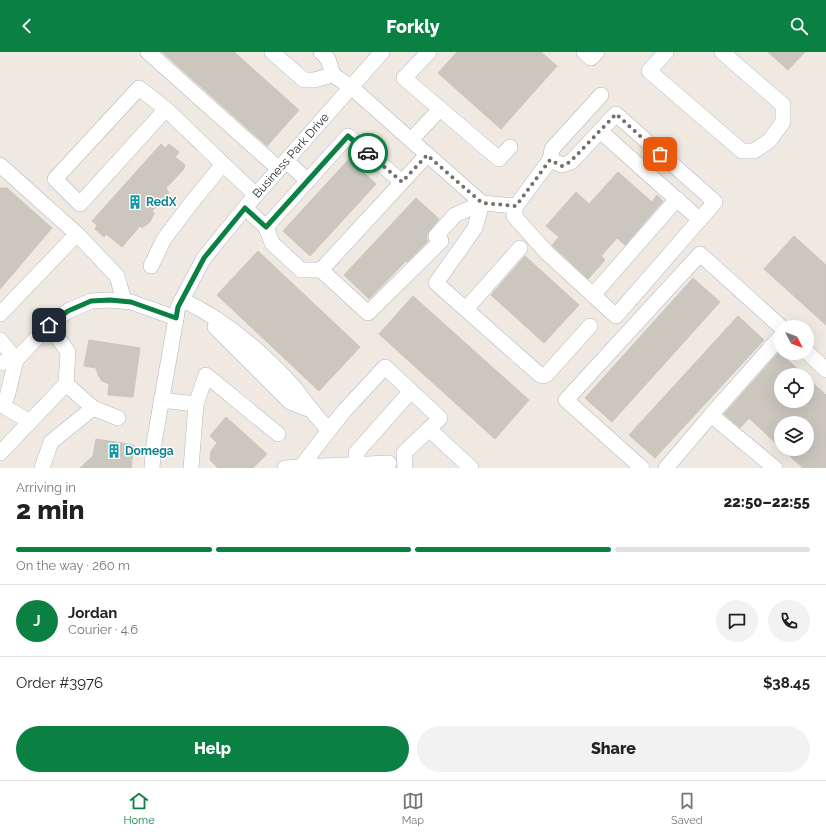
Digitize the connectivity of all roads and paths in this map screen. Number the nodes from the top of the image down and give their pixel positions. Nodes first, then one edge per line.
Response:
1 (148, 52) edge
2 (272, 52) edge
3 (320, 52) edge
4 (382, 52) edge
5 (429, 52) edge
6 (584, 52) edge
7 (597, 52) edge
8 (666, 52) edge
9 (722, 52) edge
10 (333, 75) junction
11 (351, 87) junction
12 (600, 95) dead end
13 (166, 109) junction
14 (440, 109) junction
15 (600, 131) junction
16 (411, 140) junction
17 (510, 147) dead end
18 (427, 155) junction
19 (550, 160) junction
20 (223, 164) junction
21 (0, 165) edge
22 (282, 165) junction
23 (308, 181) junction
24 (402, 182) junction
25 (256, 195) junction
26 (677, 199) junction
27 (482, 203) junction
28 (516, 206) junction
29 (245, 208) junction
30 (700, 220) junction
31 (266, 227) junction
32 (77, 234) junction
33 (520, 248) dead end
34 (151, 266) dead end
35 (321, 270) junction
36 (593, 295) junction
37 (182, 300) junction
38 (124, 301) junction
39 (466, 309) junction
40 (0, 314) edge
41 (176, 318) junction
42 (774, 321) edge
43 (49, 325) junction
44 (590, 326) dead end
45 (0, 340) edge
46 (774, 344) edge
47 (814, 359) edge
48 (16, 360) junction
49 (0, 363) edge
50 (826, 370) edge
51 (66, 384) junction
52 (411, 391) junction
53 (161, 400) junction
54 (0, 404) edge
55 (196, 404) junction
56 (94, 408) junction
57 (711, 415) junction
58 (118, 418) dead end
59 (30, 422) junction
60 (429, 429) junction
61 (329, 430) junction
62 (278, 434) dead end
63 (0, 454) edge
64 (389, 463) dead end
65 (357, 464) junction
66 (301, 467) junction
67 (42, 468) edge
68 (152, 468) edge
69 (191, 468) edge
70 (285, 468) edge
71 (405, 468) edge
72 (471, 468) edge
73 (642, 468) edge
74 (666, 468) edge
75 (775, 468) edge

1 - 22 street
2 - 10 street
3 - 10 street
4 - 11 street, Business Park Drive
5 - 14 street
6 - 7 street
8 - 9 street
10 - 11 street
11 - 16 street
11 - 22 street, Business Park Drive
12 - 19 street
13 - 13 street
13 - 20 street
14 - 16 street
14 - 17 street
15 - 19 street
15 - 26 street
15 - 30 street
16 - 18 street
18 - 24 street
18 - 27 street
19 - 28 street
20 - 25 street
20 - 34 street
21 - 32 street
22 - 23 street
22 - 25 street, Business Park Drive
23 - 24 street
23 - 31 street
24 - 35 street
25 - 29 street, Business Park Drive
26 - 30 street
26 - 36 street
27 - 28 street
27 - 35 street
27 - 39 street
28 - 36 street
29 - 31 street
29 - 37 street, Business Park Drive
30 - 36 street
31 - 35 street
32 - 38 street
32 - 40 street
33 - 39 street
37 - 41 street, Business Park Drive
37 - 61 street
38 - 41 street
38 - 43 street
39 - 44 street
41 - 53 street, Business Park Drive
42 - 73 street
43 - 48 street
43 - 51 street
45 - 48 street
46 - 57 street
47 - 50 street
48 - 49 street
48 - 54 street
51 - 56 street
51 - 59 street
52 - 60 street
52 - 61 street
52 - 65 street
53 - 55 street
53 - 68 street, Business Park Drive
54 - 59 street
55 - 62 street
55 - 69 street
56 - 58 street
56 - 67 street
57 - 74 street
57 - 75 street
59 - 63 street
60 - 71 street
60 - 72 street
61 - 66 street
64 - 65 street
65 - 66 street
66 - 70 street

